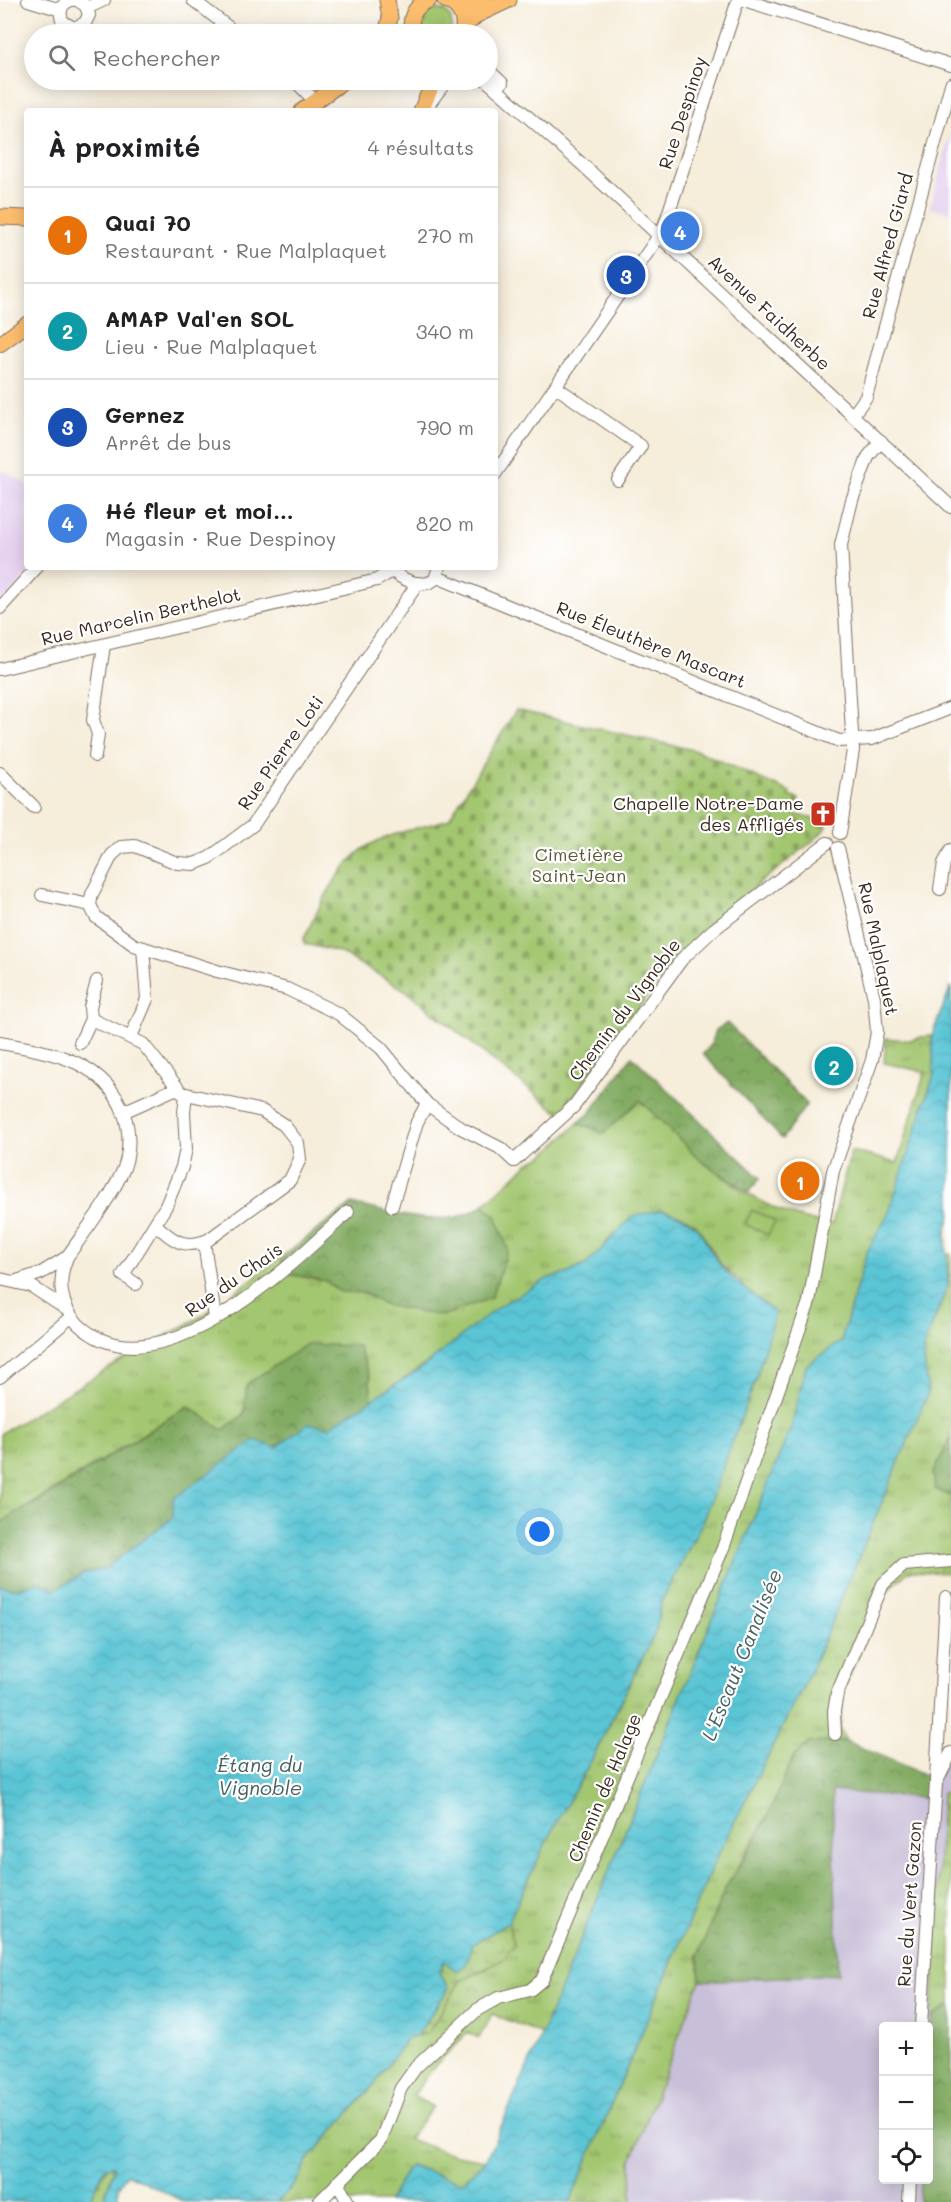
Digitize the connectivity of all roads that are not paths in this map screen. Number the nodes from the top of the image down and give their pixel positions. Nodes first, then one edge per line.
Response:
1 (28, 0) edge
2 (72, 0) edge
3 (104, 0) edge
4 (193, 0) edge
5 (387, 0) edge
6 (396, 0) edge
7 (486, 0) edge
8 (508, 0) edge
9 (738, 0) edge
10 (744, 0) edge
11 (419, 1) edge
12 (450, 2) edge
13 (82, 4) edge
14 (61, 10) junction
15 (67, 24) edge
16 (83, 24) edge
17 (224, 24) edge
18 (388, 24) edge
19 (411, 24) edge
20 (413, 24) edge
21 (462, 24) edge
22 (470, 24) edge
23 (951, 65) edge
24 (498, 79) edge
25 (951, 84) edge
26 (304, 90) edge
27 (331, 90) edge
28 (430, 90) edge
29 (439, 90) edge
30 (498, 90) edge
31 (315, 101) junction
32 (306, 108) edge
33 (423, 108) edge
34 (424, 108) edge
35 (536, 122) junction
36 (0, 210) edge
37 (24, 211) edge
38 (0, 218) edge
39 (24, 218) edge
40 (659, 236) junction
41 (24, 316) edge
42 (24, 326) edge
43 (0, 334) edge
44 (0, 344) edge
45 (556, 387) junction
46 (854, 416) junction
47 (881, 441) junction
48 (498, 470) edge
49 (618, 480) dead end
50 (951, 507) edge
51 (34, 570) edge
52 (389, 570) edge
53 (392, 570) edge
54 (438, 572) edge
55 (418, 583) junction
56 (0, 608) edge
57 (104, 645) junction
58 (0, 669) edge
59 (951, 708) edge
60 (853, 742) junction
61 (95, 756) dead end
62 (0, 773) edge
63 (34, 807) dead end
64 (832, 846) junction
65 (951, 850) edge
66 (940, 889) dead end
67 (42, 895) dead end
68 (90, 905) junction
69 (143, 948) junction
70 (97, 981) dead end
71 (91, 1019) junction
72 (131, 1037) junction
73 (0, 1043) edge
74 (80, 1043) dead end
75 (181, 1091) junction
76 (428, 1104) junction
77 (123, 1112) junction
78 (392, 1206) dead end
79 (348, 1212) dead end
80 (155, 1224) junction
81 (204, 1242) junction
82 (67, 1257) junction
83 (0, 1279) edge
84 (16, 1281) junction
85 (136, 1284) dead end
86 (809, 1302) joint
87 (68, 1313) junction
88 (215, 1318) junction
89 (0, 1377) edge
90 (950, 1561) edge
91 (946, 1597) dead end
92 (947, 1646) edge
93 (835, 1734) dead end
94 (951, 1753) edge
95 (936, 1783) junction
96 (921, 2022) edge
97 (337, 2182) junction
98 (910, 2184) edge
99 (319, 2202) edge
100 (348, 2202) edge
101 (909, 2202) edge

1 - 14 street
2 - 14 street
3 - 13 street
4 - 17 street
5 - 18 main road
6 - 19 main road
7 - 12 main road
8 - 22 main road
9 - 40 street, Rue Despinoy
10 - 23 street
11 - 20 main road
12 - 21 main road
13 - 16 street
14 - 15 street
24 - 35 street, Avenue Faidherbe
25 - 46 street, Rue Alfred Giard
26 - 31 street
27 - 31 main road
28 - 33 main road
29 - 34 street
30 - 35 street, Avenue Faidherbe
31 - 32 main road
35 - 40 street, Avenue Faidherbe
36 - 37 main road
38 - 39 main road
40 - 45 street, Rue Despinoy
40 - 46 street, Avenue Faidherbe
41 - 43 main road
42 - 44 main road
45 - 48 street, Rue Despinoy
45 - 49 street
46 - 47 street, Avenue Faidherbe
47 - 50 street, Avenue Faidherbe
47 - 60 street
51 - 56 street
52 - 57 street, Rue Marcelin Berthelot
53 - 55 street
54 - 55 street
54 - 60 street, Rue Éleuthère Mascart
55 - 68 street, Rue Pierre Loti
57 - 58 street, Rue Marcelin Berthelot
57 - 61 street
59 - 60 street
60 - 64 street, Chemin du Vignoble
62 - 63 street
64 - 76 street, Chemin du Vignoble
64 - 86 street, Rue Malplaquet
65 - 66 street
67 - 68 street
68 - 69 street
69 - 72 street
69 - 76 street
70 - 71 street
71 - 72 street
71 - 74 street
72 - 75 street
73 - 77 street
75 - 77 street
75 - 80 street
75 - 81 street
76 - 78 street
77 - 82 street
79 - 88 street, Rue du Chais
80 - 81 street
80 - 85 street
81 - 88 street
82 - 84 street, Rue du Chais
82 - 87 street
83 - 84 street, Rue du Chais
84 - 87 street, Rue du Chais
86 - 97 street, Chemin de Halage
87 - 88 street, Rue du Chais
87 - 89 street
90 - 93 street
91 - 92 street, Rue du Vert Gazon
92 - 95 street, Rue du Vert Gazon
94 - 95 street, Rue du Vert Gazon
95 - 96 street, Rue du Vert Gazon
97 - 99 street, Chemin de Halage
97 - 100 street
98 - 101 street

